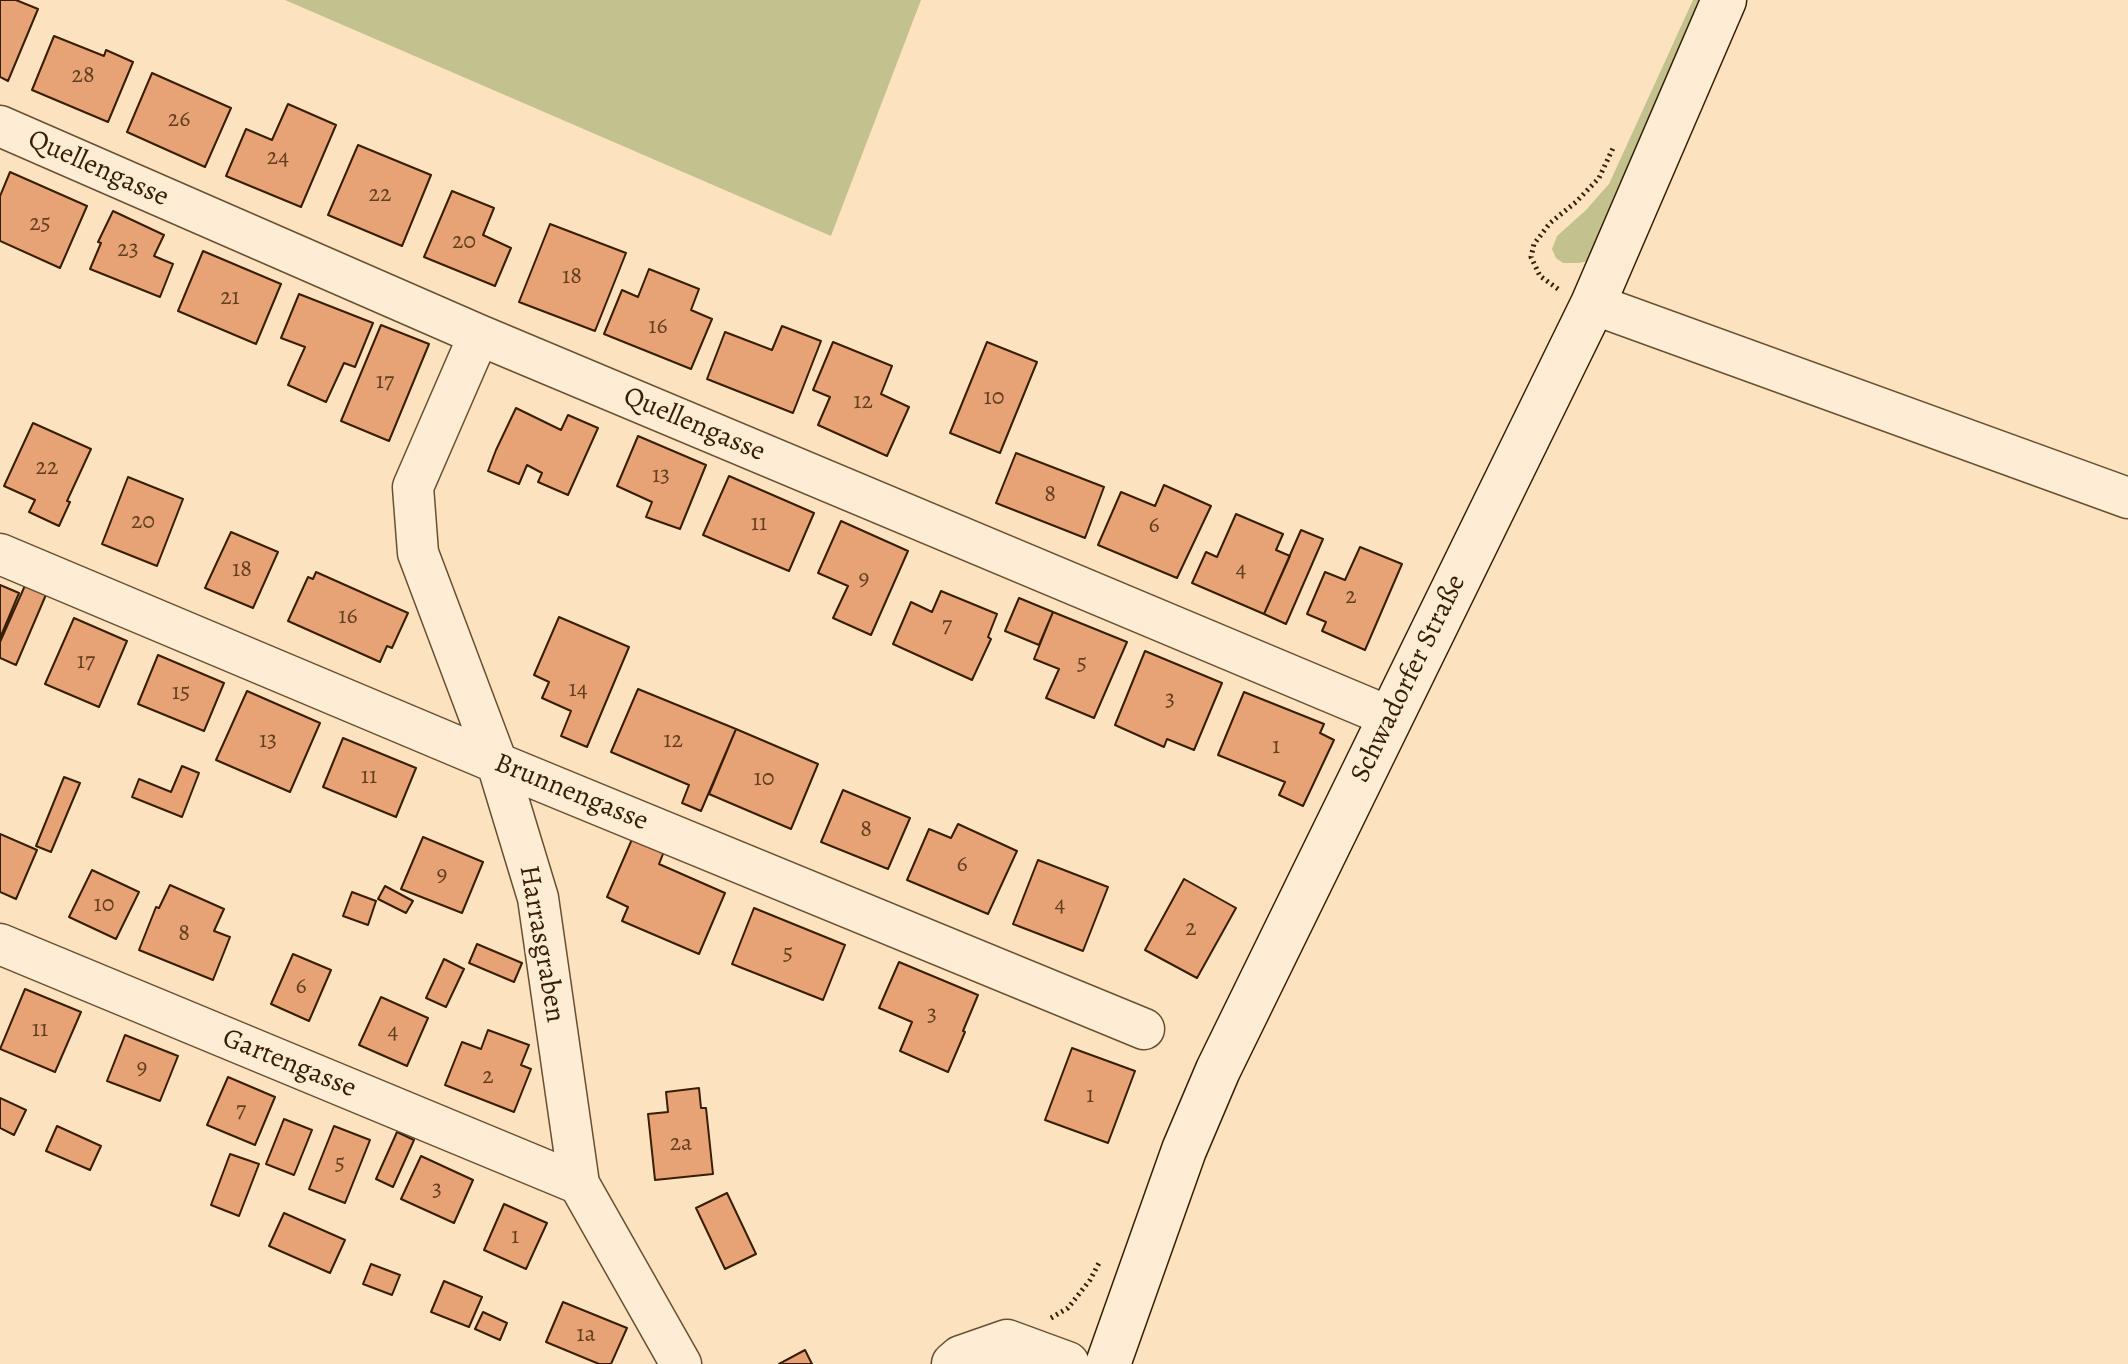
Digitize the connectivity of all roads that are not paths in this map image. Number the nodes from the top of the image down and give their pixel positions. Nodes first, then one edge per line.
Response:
1 (1724, 0) edge
2 (0, 126) edge
3 (1575, 297) junction
4 (479, 335) junction
5 (2128, 498) edge
6 (0, 554) edge
7 (1390, 717) junction
8 (497, 763) junction
9 (0, 944) edge
10 (1144, 1029) dead end
11 (579, 1184) junction
12 (681, 1364) edge
13 (954, 1364) edge
14 (1067, 1364) edge
15 (1108, 1364) edge

1 - 3 main road, Schwadorfer Straße
2 - 4 street, Quellengasse
3 - 5 street
3 - 7 main road, Schwadorfer Straße
4 - 7 street, Quellengasse
4 - 8 street, Harrasgraben
6 - 8 street, Brunnengasse
7 - 15 main road, Schwadorfer Straße
8 - 10 street, Brunnengasse
8 - 11 street, Harrasgraben
9 - 11 street, Gartengasse
11 - 12 street, Harrasgraben
13 - 14 main road

